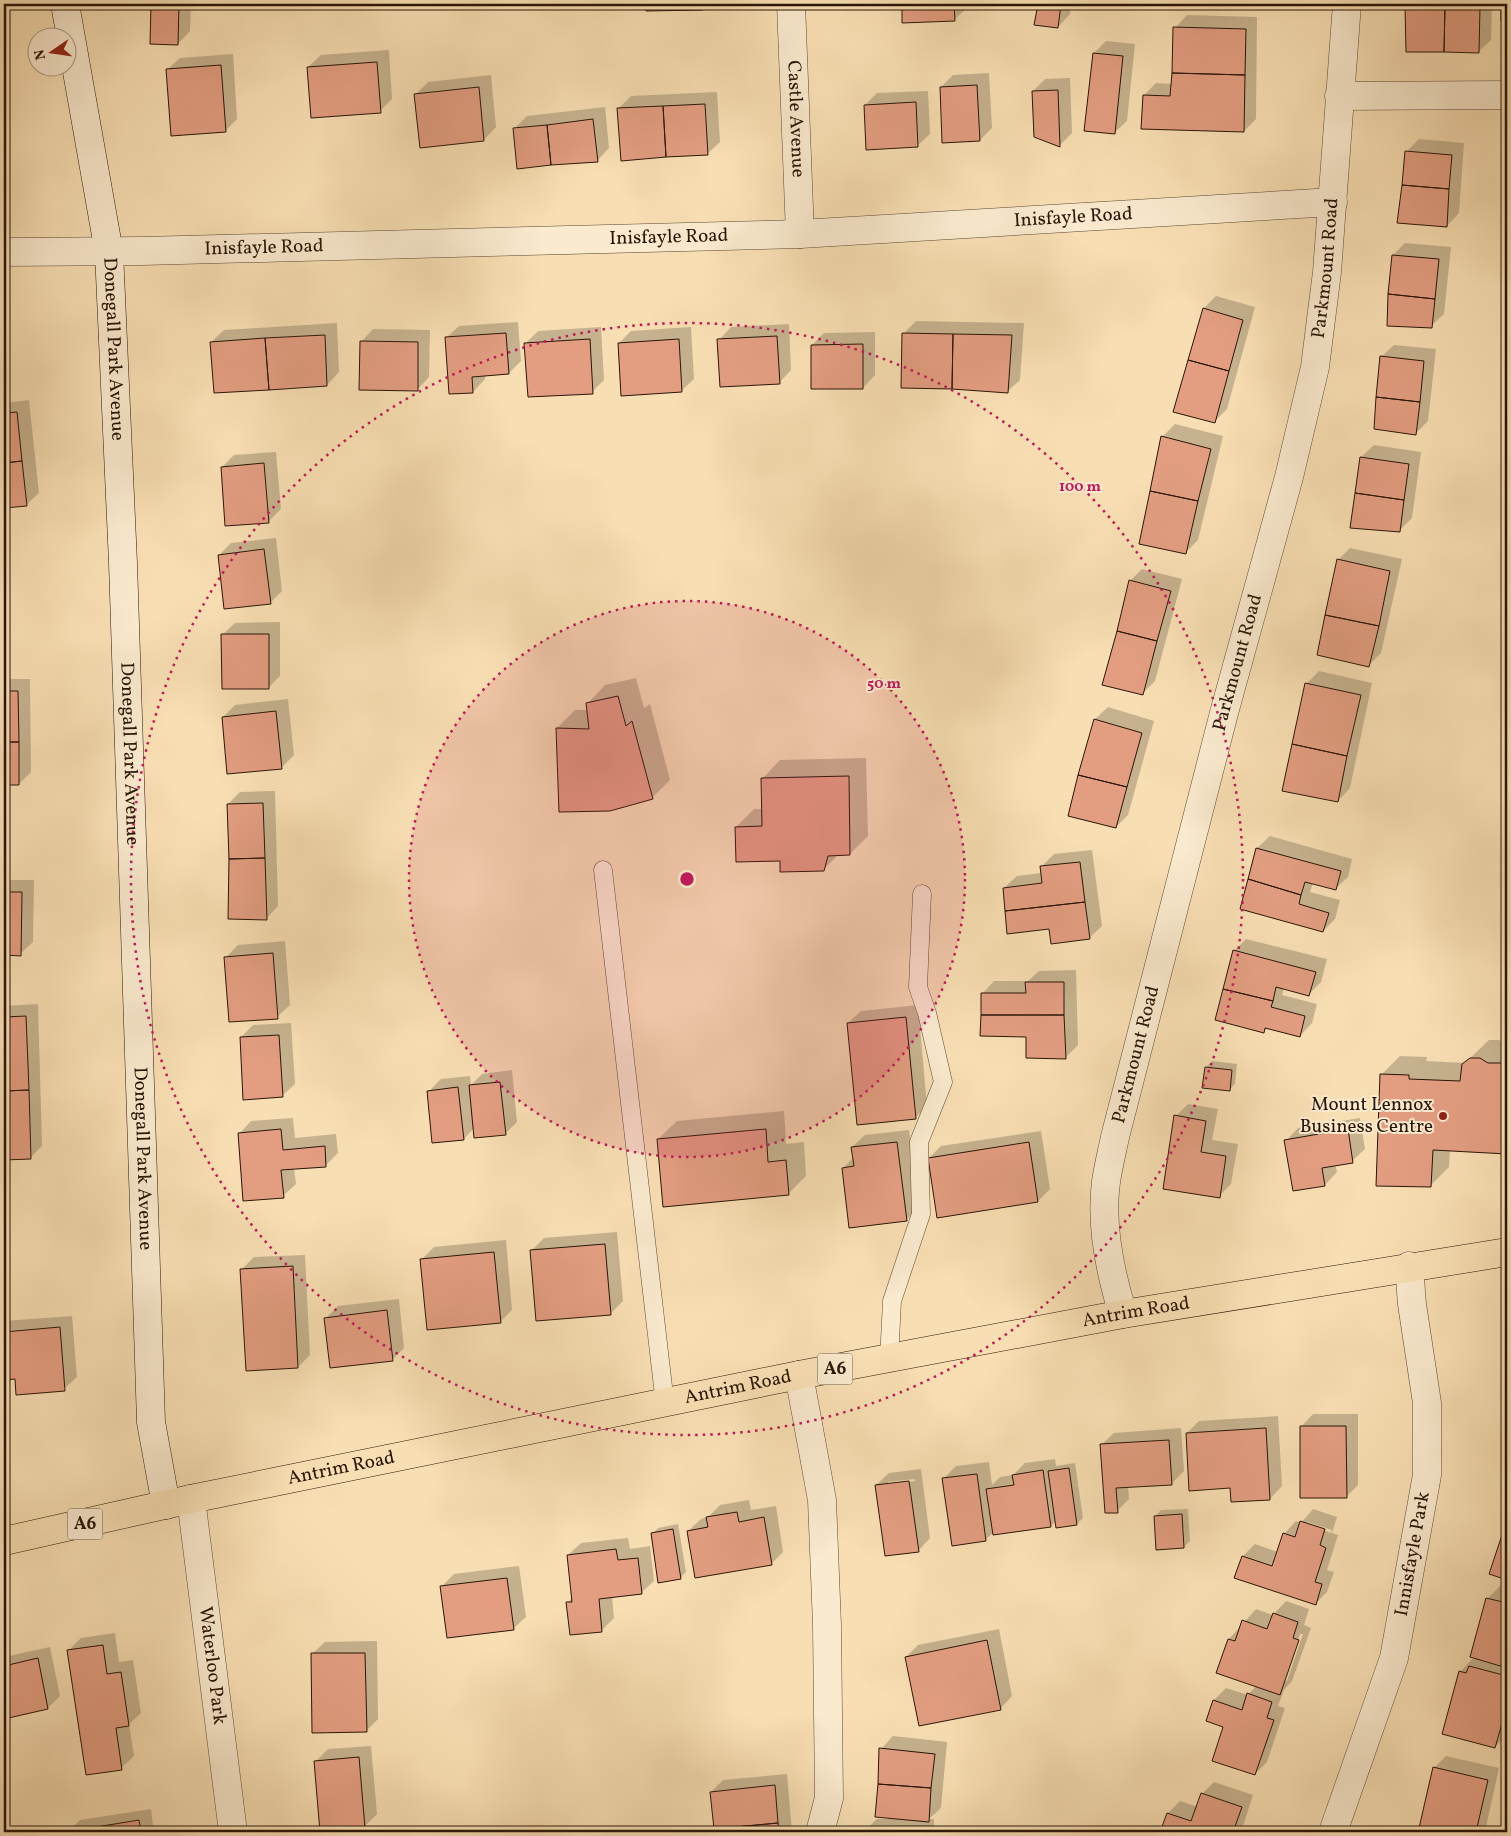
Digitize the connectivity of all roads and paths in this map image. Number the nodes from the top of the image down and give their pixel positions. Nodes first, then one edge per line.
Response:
1 (65, 4) edge
2 (791, 4) edge
3 (1347, 4) edge
4 (1507, 95) edge
5 (1339, 96) junction
6 (1333, 202) junction
7 (800, 234) junction
8 (4, 252) edge
9 (109, 252) junction
10 (603, 870) dead end
11 (922, 894) dead end
12 (1507, 1252) edge
13 (1409, 1266) junction
14 (1123, 1314) junction
15 (889, 1360) junction
16 (799, 1375) junction
17 (665, 1404) junction
18 (178, 1502) junction
19 (4, 1542) edge
20 (233, 1832) edge
21 (820, 1832) edge
22 (1333, 1832) edge

1 - 9 street, Donegall Park Avenue
2 - 7 street, Castle Avenue
3 - 5 street, Parkmount Road
4 - 5 street
5 - 6 street, Parkmount Road
6 - 7 street, Inisfayle Road
6 - 14 street, Parkmount Road
7 - 9 street, Inisfayle Road
8 - 9 street, Inisfayle Road
9 - 18 street, Donegall Park Avenue
10 - 17 lane
11 - 15 lane
12 - 13 main road, Antrim Road / A6
13 - 14 main road, Antrim Road / A6
13 - 22 street, Innisfayle Park
14 - 15 main road, Antrim Road / A6
15 - 16 main road, Antrim Road / A6
16 - 17 main road, Antrim Road / A6
16 - 21 street
17 - 18 main road, Antrim Road / A6
18 - 19 main road, Antrim Road / A6
18 - 20 street, Waterloo Park

